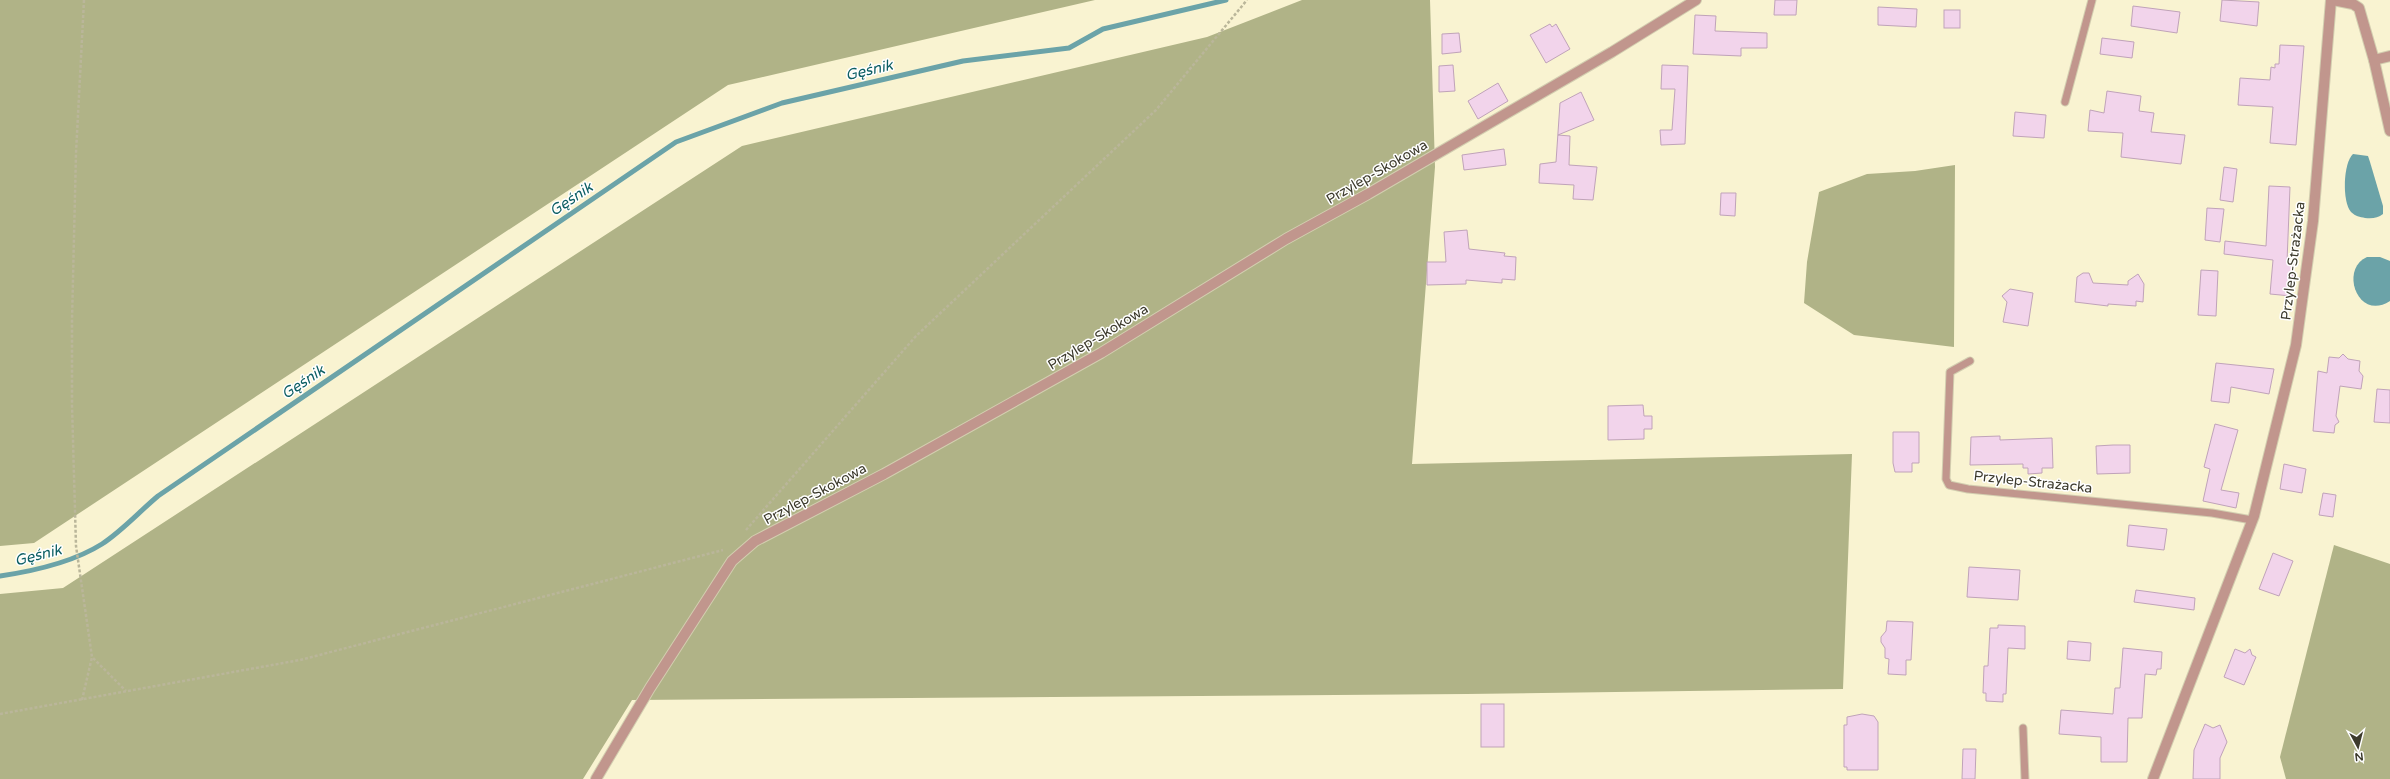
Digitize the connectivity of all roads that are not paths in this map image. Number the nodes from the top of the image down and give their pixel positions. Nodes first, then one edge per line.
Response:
1 (1696, 0) edge
2 (2092, 0) edge
3 (2332, 0) edge
4 (2390, 56) edge
5 (2374, 60) junction
6 (2065, 102) dead end
7 (2390, 131) edge
8 (1970, 361) dead end
9 (2252, 520) junction
10 (2023, 728) dead end
11 (596, 779) edge
12 (2025, 779) edge
13 (2153, 779) edge

1 - 11 street, Przylep-Skokowa
2 - 6 lane
3 - 5 street, Przylep-Strażacka
3 - 9 street, Przylep-Strażacka
4 - 5 street
5 - 7 street, Przylep-Strażacka
8 - 9 lane, Przylep-Strażacka
9 - 13 street, Przylep-Strażacka
10 - 12 lane

